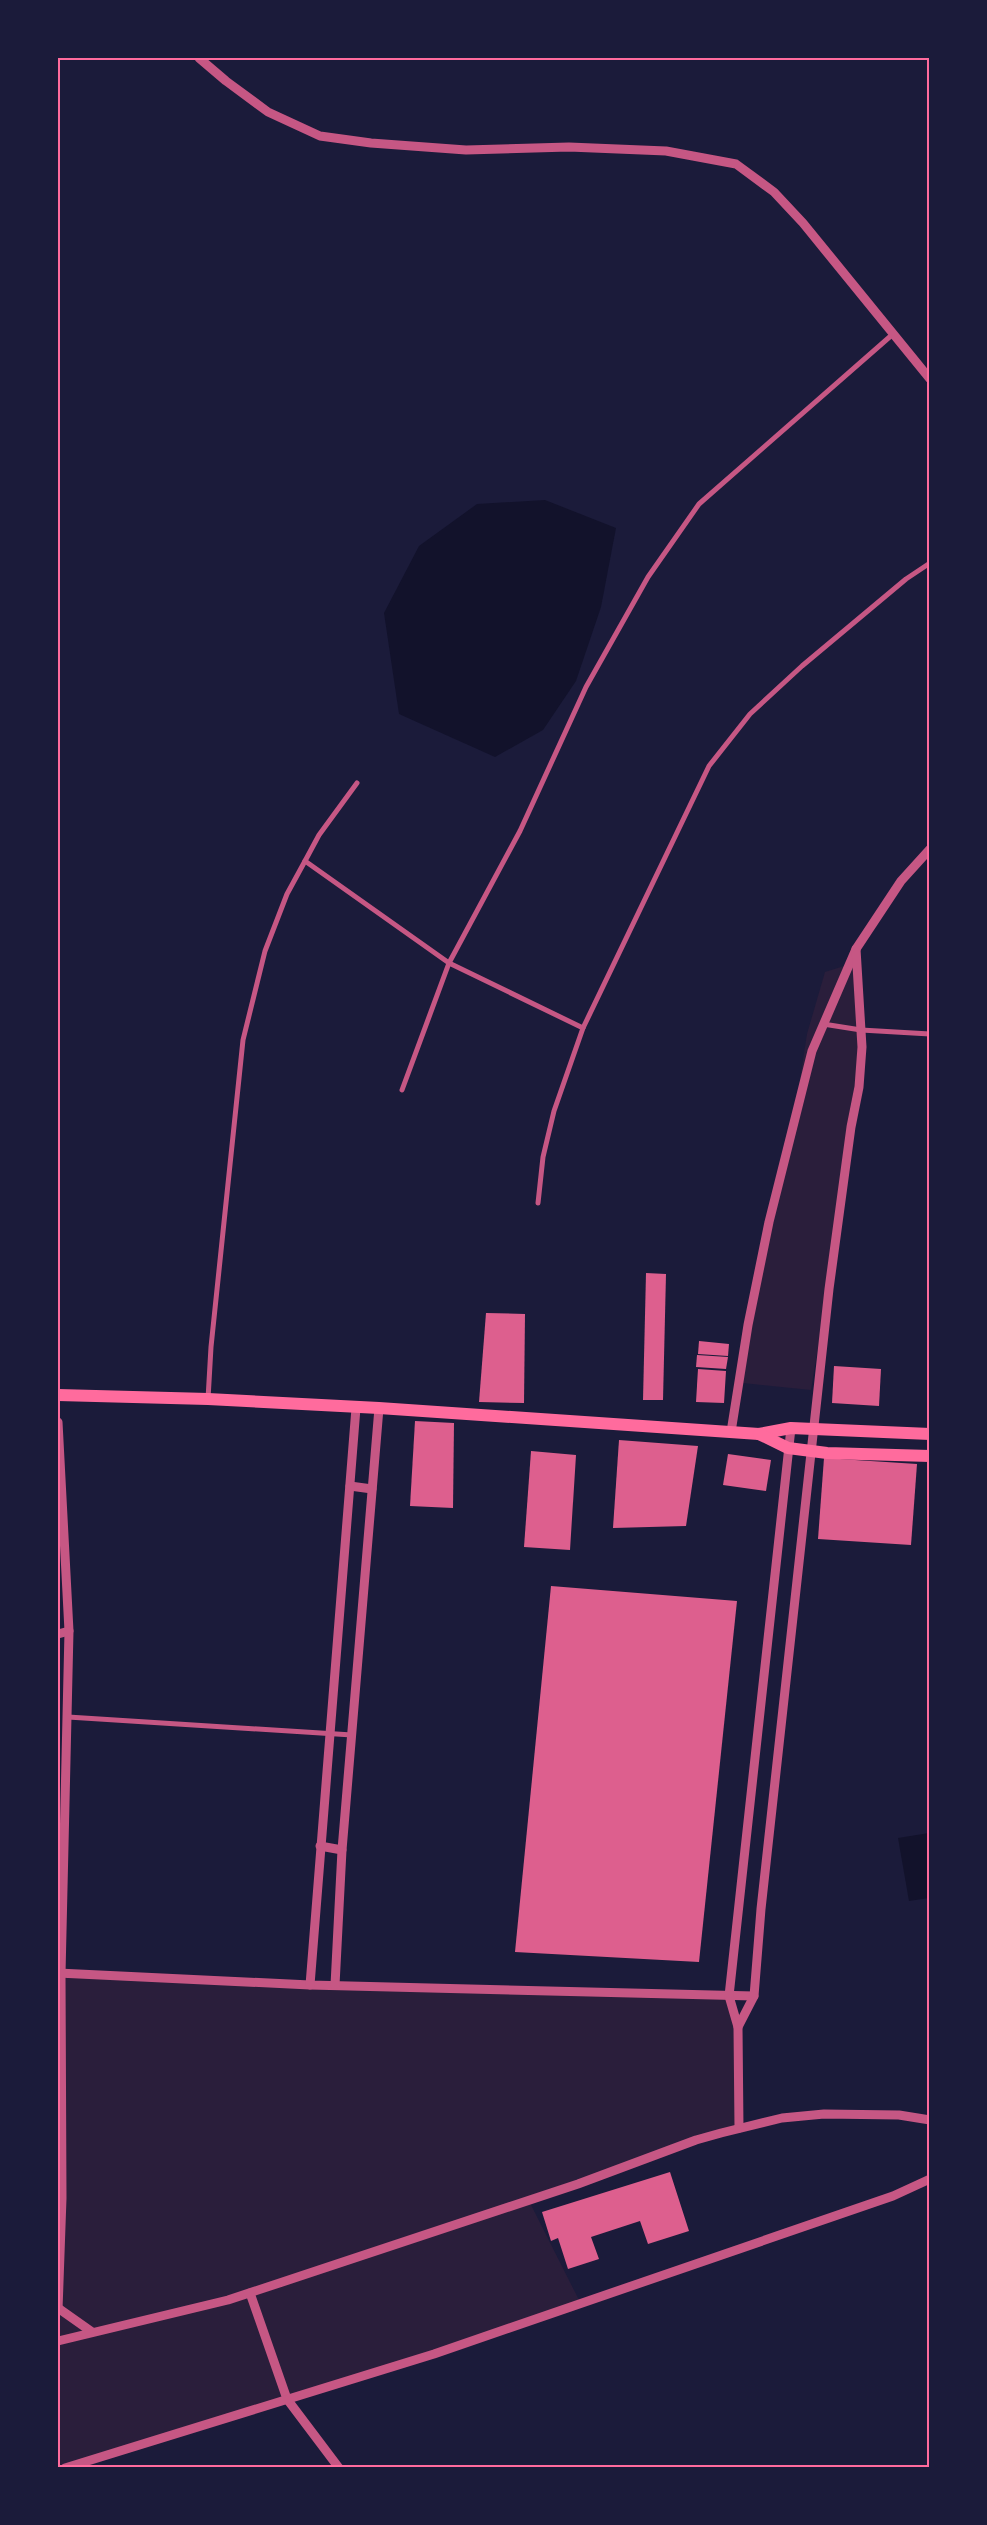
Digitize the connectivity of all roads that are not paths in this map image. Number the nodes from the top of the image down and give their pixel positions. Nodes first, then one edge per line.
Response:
1 (199, 58) edge
2 (893, 334) junction
3 (930, 379) edge
4 (930, 563) edge
5 (357, 783) dead end
6 (930, 849) edge
7 (305, 861) junction
8 (856, 949) junction
9 (449, 964) junction
10 (822, 1024) junction
11 (583, 1028) junction
12 (860, 1030) junction
13 (930, 1034) edge
14 (402, 1090) dead end
15 (538, 1203) dead end
16 (58, 1395) edge
17 (208, 1399) junction
18 (356, 1408) junction
19 (379, 1408) junction
20 (58, 1422) edge
21 (791, 1428) junction
22 (814, 1428) junction
23 (731, 1432) junction
24 (759, 1434) junction
25 (930, 1434) edge
26 (788, 1448) junction
27 (812, 1451) junction
28 (930, 1456) edge
29 (350, 1486) junction
30 (372, 1489) junction
31 (69, 1631) junction
32 (58, 1634) edge
33 (68, 1717) junction
34 (329, 1733) junction
35 (353, 1736) junction
36 (320, 1846) junction
37 (342, 1850) junction
38 (59, 1974) edge
39 (310, 1985) junction
40 (335, 1985) junction
41 (729, 1996) junction
42 (754, 1996) junction
43 (738, 2027) junction
44 (930, 2120) edge
45 (739, 2128) junction
46 (930, 2179) edge
47 (250, 2293) junction
48 (58, 2309) edge
49 (92, 2332) junction
50 (58, 2342) edge
51 (287, 2399) junction
52 (65, 2468) edge
53 (339, 2468) edge

1 - 2 street
2 - 3 street
2 - 9 street
4 - 11 street
5 - 7 street
6 - 8 street
7 - 9 street
7 - 17 street
8 - 10 street
8 - 12 street
9 - 11 street
9 - 14 street
10 - 12 street
10 - 23 street
11 - 15 street
12 - 13 street
12 - 22 street
16 - 17 main road
17 - 18 main road
18 - 19 main road
18 - 29 street
19 - 23 main road
19 - 30 street
20 - 31 street
21 - 22 main road
21 - 24 main road
21 - 26 street
22 - 25 main road
22 - 27 street
23 - 24 main road
24 - 26 main road
26 - 27 main road
26 - 41 street
27 - 28 main road
27 - 42 street
29 - 30 street
29 - 34 street
30 - 35 street
31 - 32 street
31 - 33 street
33 - 34 street
33 - 38 street
34 - 35 street
34 - 36 street
35 - 37 street
36 - 37 street
36 - 39 street
37 - 40 street
38 - 39 street
38 - 48 street
39 - 40 street
40 - 41 street
41 - 42 street
41 - 43 street
42 - 43 street
43 - 45 street
44 - 45 street
45 - 47 street
46 - 51 street
47 - 49 street
47 - 51 street
48 - 49 street
49 - 50 street
51 - 52 street
51 - 53 street

